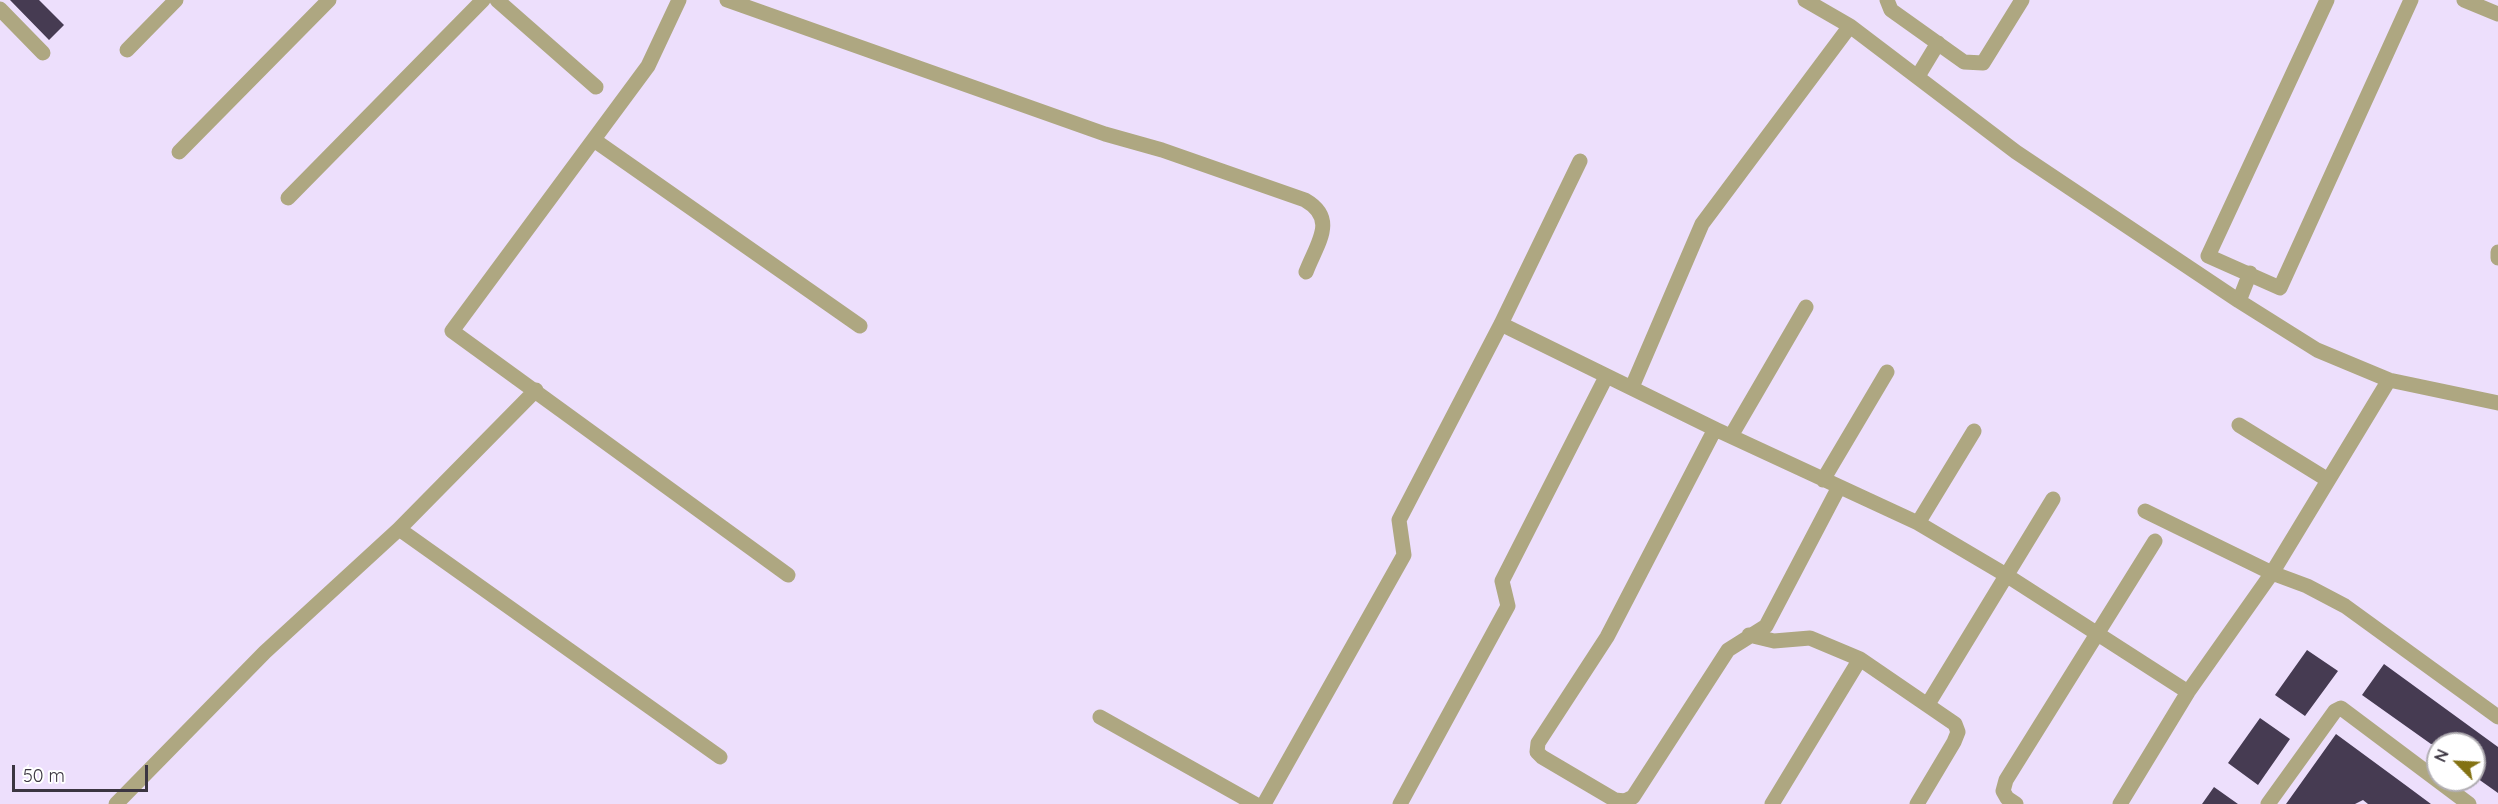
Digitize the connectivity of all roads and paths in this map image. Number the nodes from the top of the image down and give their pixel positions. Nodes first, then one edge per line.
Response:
1 (176, 0) edge
2 (329, 0) edge
3 (483, 0) edge
4 (497, 0) edge
5 (679, 0) edge
6 (727, 0) edge
7 (1805, 0) edge
8 (1887, 0) edge
9 (2022, 0) edge
10 (2327, 0) edge
11 (2411, 0) edge
12 (2464, 0) edge
13 (0, 9) edge
14 (2498, 14) edge
15 (1850, 26) junction
16 (1938, 43) junction
17 (127, 50) dead end
18 (43, 53) dead end
19 (1918, 76) junction
20 (596, 87) dead end
21 (594, 140) junction
22 (179, 152) dead end
23 (1580, 161) dead end
24 (288, 198) dead end
25 (2498, 252) edge
26 (2498, 258) edge
27 (1306, 272) dead end
28 (2250, 273) junction
29 (2238, 301) junction
30 (1806, 307) dead end
31 (1501, 324) junction
32 (860, 326) dead end
33 (1887, 372) dead end
34 (1606, 377) junction
35 (2389, 380) junction
36 (1632, 387) junction
37 (536, 390) junction
38 (2498, 403) edge
39 (2239, 425) dead end
40 (1714, 429) junction
41 (1974, 431) dead end
42 (1731, 436) junction
43 (1823, 480) junction
44 (2328, 480) junction
45 (1839, 487) junction
46 (2053, 499) dead end
47 (2145, 511) dead end
48 (1918, 523) junction
49 (399, 529) junction
50 (2155, 541) dead end
51 (2272, 573) junction
52 (788, 575) dead end
53 (2006, 575) junction
54 (1749, 635) junction
55 (2097, 635) junction
56 (1860, 659) junction
57 (2188, 692) junction
58 (1928, 704) junction
59 (1100, 717) dead end
60 (2498, 717) edge
61 (720, 757) dead end
62 (116, 804) edge
63 (1255, 804) edge
64 (1264, 804) edge
65 (1400, 804) edge
66 (1772, 804) edge
67 (1917, 804) edge
68 (2016, 804) edge
69 (2120, 804) edge
70 (2268, 804) edge
71 (2469, 804) edge

1 - 17 street
2 - 22 street
3 - 24 street
4 - 20 street
5 - 21 street
6 - 27 street
7 - 15 street
8 - 16 street
9 - 16 street
10 - 28 street
11 - 28 street
12 - 14 street
13 - 18 street
15 - 19 street
15 - 36 street
16 - 19 street
19 - 29 street
21 - 32 street
21 - 37 street
23 - 31 street
25 - 26 street
28 - 29 street
29 - 35 street
30 - 42 street
31 - 34 street
31 - 64 street
33 - 43 street
34 - 36 street
34 - 65 street
35 - 38 street
35 - 44 street
36 - 40 street
37 - 49 street
37 - 52 street
39 - 44 street
40 - 42 street
40 - 54 street
41 - 48 street
42 - 43 street
43 - 45 street
44 - 51 street
45 - 48 street
45 - 54 street
46 - 53 street
47 - 51 street
48 - 53 street
49 - 61 street
49 - 62 street
50 - 55 street
51 - 57 street
51 - 60 street
53 - 55 street
53 - 58 street
54 - 56 street
55 - 57 street
55 - 68 street
56 - 58 street
56 - 66 street
57 - 69 street
58 - 67 street
59 - 63 street
70 - 71 street

